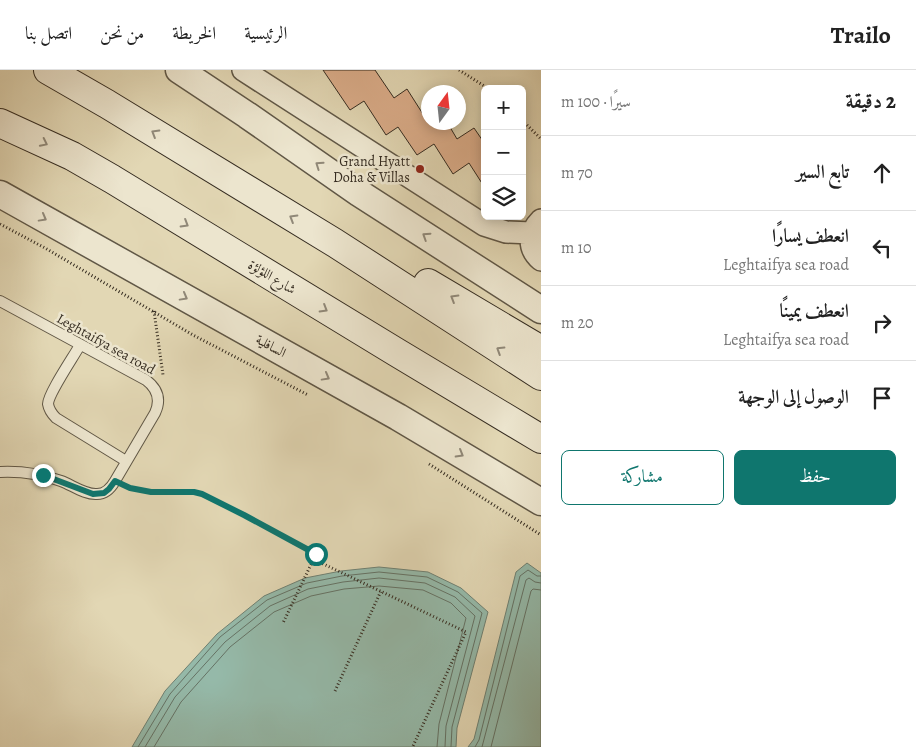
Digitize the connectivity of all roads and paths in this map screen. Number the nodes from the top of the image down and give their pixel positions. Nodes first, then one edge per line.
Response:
1 (48, 70) edge
2 (179, 70) edge
3 (243, 70) edge
4 (459, 70) edge
5 (483, 85) edge
6 (0, 123) edge
7 (526, 124) edge
8 (541, 139) edge
9 (0, 194) edge
10 (0, 224) edge
11 (536, 226) edge
12 (335, 243) junction
13 (541, 260) edge
14 (0, 301) edge
15 (541, 310) edge
16 (154, 312) junction
17 (80, 345) junction
18 (541, 350) edge
19 (396, 352) junction
20 (541, 376) edge
21 (155, 389) junction
22 (310, 396) dead end
23 (541, 439) edge
24 (541, 455) edge
25 (126, 461) junction
26 (428, 463) dead end
27 (0, 472) edge
28 (115, 481) junction
29 (541, 502) edge
30 (541, 535) edge
31 (313, 559) junction
32 (381, 591) junction
33 (284, 623) dead end
34 (335, 691) dead end
35 (413, 746) edge

12 -> 1 main road
15 -> 2 street
3 - 11 street
4 - 5 path
6 -> 19 main road, شارع اللؤلؤة
7 - 8 path
9 -> 29 street, السافلية
10 - 16 path
11 - 13 street
18 -> 12 main road
20 -> 12 main road
14 - 17 lane, Leghtaifya sea road
16 - 21 path
16 - 22 path
17 - 21 lane, Leghtaifya sea road
17 - 25 lane
19 - 23 main road, شارع اللؤلؤة
19 - 24 main road
21 - 25 lane, Leghtaifya sea road
25 - 28 lane, Leghtaifya sea road
26 - 30 path
27 - 28 lane, Leghtaifya sea road
28 - 31 path
31 - 32 path
31 - 33 path
32 - 34 path
32 - 35 path

